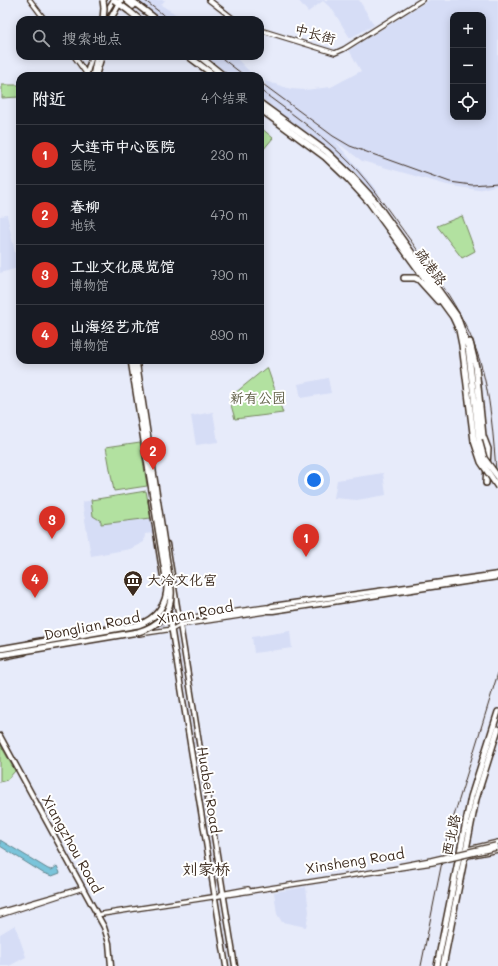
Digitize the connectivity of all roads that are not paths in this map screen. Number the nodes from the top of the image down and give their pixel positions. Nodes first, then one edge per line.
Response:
1 (31, 0) edge
2 (102, 0) edge
3 (106, 0) edge
4 (121, 0) edge
5 (126, 0) edge
6 (131, 0) edge
7 (209, 0) edge
8 (422, 0) edge
9 (114, 1) edge
10 (119, 6) dead end
11 (43, 16) edge
12 (104, 16) edge
13 (104, 16) edge
14 (105, 16) edge
15 (112, 16) edge
16 (113, 16) edge
17 (135, 16) edge
18 (146, 16) edge
19 (152, 16) edge
20 (230, 16) edge
21 (264, 31) edge
22 (76, 60) edge
23 (92, 60) edge
24 (96, 60) edge
25 (101, 60) edge
26 (194, 60) edge
27 (203, 60) edge
28 (202, 66) junction
29 (84, 72) edge
30 (88, 72) edge
31 (94, 72) edge
32 (97, 72) edge
33 (206, 72) edge
34 (210, 72) edge
35 (219, 72) edge
36 (264, 106) edge
37 (264, 112) edge
38 (404, 278) dead end
39 (444, 305) junction
40 (461, 324) junction
41 (131, 364) edge
42 (131, 364) edge
43 (138, 364) edge
44 (138, 364) edge
45 (476, 441) junction
46 (498, 477) edge
47 (486, 483) dead end
48 (498, 487) edge
49 (498, 574) edge
50 (498, 577) edge
51 (437, 585) junction
52 (272, 606) junction
53 (260, 611) junction
54 (273, 611) junction
55 (170, 618) junction
56 (210, 618) tunnel mouth
57 (179, 619) junction
58 (180, 625) junction
59 (96, 629) junction
60 (173, 629) junction
61 (131, 630) tunnel mouth
62 (88, 636) junction
63 (54, 637) junction
64 (62, 640) junction
65 (98, 640) junction
66 (80, 643) junction
67 (0, 652) edge
68 (498, 712) edge
69 (498, 729) edge
70 (0, 736) edge
71 (0, 741) edge
72 (465, 841) junction
73 (497, 846) edge
74 (476, 848) junction
75 (464, 852) junction
76 (82, 889) junction
77 (223, 894) junction
78 (215, 898) junction
79 (0, 914) edge
80 (96, 915) junction
81 (110, 966) edge
82 (226, 966) edge
83 (235, 966) edge
84 (437, 966) edge
85 (443, 966) edge

1 - 11 main road
2 - 12 highway, bridge
3 - 13 highway, bridge
4 - 15 highway, bridge
5 - 18 highway
6 - 19 highway
7 - 20 main road
8 - 21 main road, 中长街
9 - 14 main road
9 - 17 highway, bridge
10 - 16 main road
22 - 29 main road
23 - 30 highway
24 - 31 highway
25 - 32 main road
26 - 28 highway
27 - 35 highway
28 - 33 highway
28 - 34 highway
36 - 40 highway
37 - 39 highway, 疏港路
38 - 39 highway
39 - 45 highway, 疏港路
40 - 45 highway
40 - 47 highway
41 - 55 main road, Huabei Road
42 - 67 highway, Donglian Road, bridge
43 - 67 highway, Donglian Road, bridge
44 - 57 main road, Huabei Road
45 - 46 highway, bridge
45 - 48 highway, 疏港路, bridge
49 - 51 main road
50 - 51 main road
51 - 52 main road, Xinan Road
51 - 54 main road, Xinan Road
52 - 53 main road, Xinan Road
52 - 57 main road, Xinan Road
53 - 54 main road, Xinan Road
53 - 56 main road, Xinan Road
54 - 58 main road, Xinan Road
55 - 57 main road, Xinan Road
55 - 59 main road, Xinan Road
55 - 60 main road, Huabei Road
57 - 58 main road, Huabei Road
58 - 60 main road, Xinan Road
58 - 77 main road, Huabei Road
59 - 62 main road
59 - 63 main road, Xinan Road
60 - 65 main road, Xinan Road
60 - 78 main road, Huabei Road
61 - 62 main road
62 - 64 main road
62 - 65 main road
62 - 66 main road
62 - 67 main road
63 - 64 main road
63 - 67 main road, Xinan Road, bridge
64 - 67 main road
65 - 66 main road, Xinan Road
66 - 67 main road, Xinan Road, bridge
68 - 72 highway, 西北路
69 - 72 highway, 西北路
70 - 76 main road, Xiangzhou Road
71 - 76 main road, Xiangzhou Road
72 - 74 main road
72 - 75 highway, 西北路
73 - 74 main road
73 - 75 main road
73 - 77 main road, Xinsheng Road, bridge
74 - 75 main road
75 - 84 highway, 西北路
75 - 85 highway, 西北路
76 - 79 main road
76 - 80 main road, Xiangzhou Road
77 - 78 main road, Xinsheng Road
77 - 83 main road, Huabei Road
78 - 80 main road, Xinsheng Road
78 - 82 main road, Huabei Road
80 - 81 main road, Xiangzhou Road

